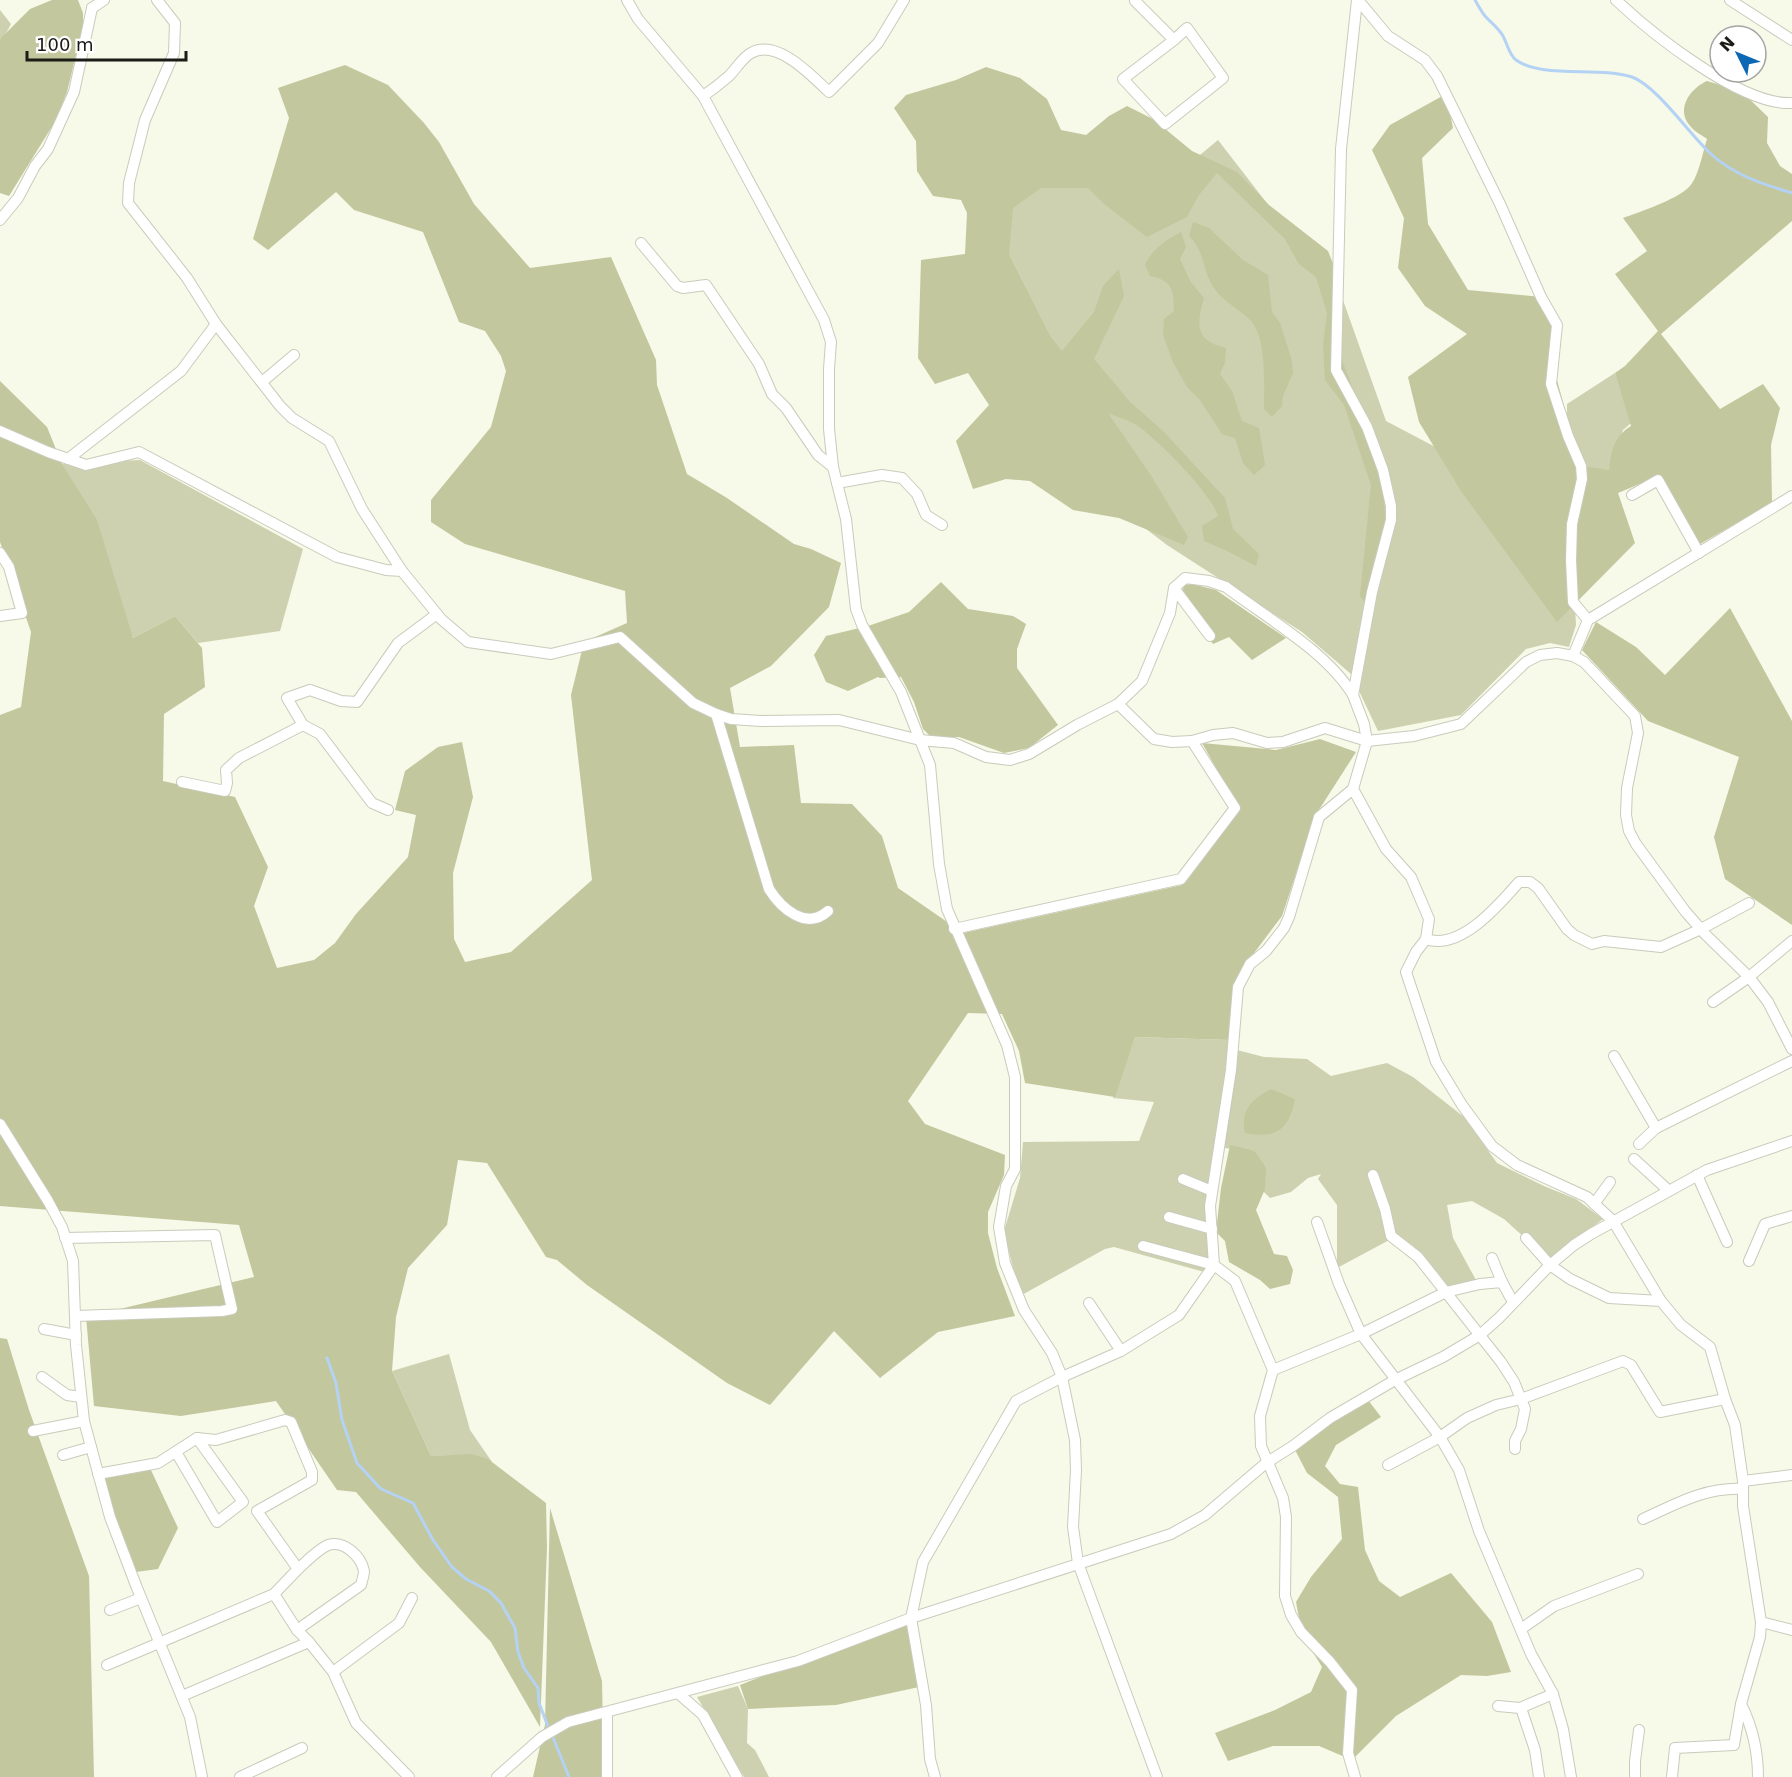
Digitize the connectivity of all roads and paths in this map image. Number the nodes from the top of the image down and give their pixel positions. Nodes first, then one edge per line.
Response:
1 (104, 0) edge
2 (157, 0) edge
3 (627, 0) edge
4 (904, 0) edge
5 (1357, 0) edge
6 (1616, 0) edge
7 (1730, 0) edge
8 (1135, 1) edge
9 (88, 4) edge
10 (1174, 40) junction
11 (1792, 40) edge
12 (703, 96) junction
13 (1792, 103) edge
14 (0, 220) edge
15 (641, 243) dead end
16 (216, 324) junction
17 (294, 355) dead end
18 (262, 382) junction
19 (0, 431) edge
20 (68, 459) junction
21 (834, 467) junction
22 (837, 483) junction
23 (1632, 495) dead end
24 (1792, 496) edge
25 (942, 525) dead end
26 (0, 553) edge
27 (1699, 553) junction
28 (402, 571) junction
29 (1174, 588) junction
30 (437, 614) junction
31 (0, 616) edge
32 (1588, 620) junction
33 (1210, 636) dead end
34 (1573, 656) junction
35 (1353, 695) junction
36 (1118, 704) junction
37 (716, 714) junction
38 (303, 725) junction
39 (920, 740) junction
40 (1192, 741) junction
41 (1367, 741) junction
42 (182, 782) dead end
43 (1353, 789) junction
44 (388, 810) dead end
45 (1749, 903) dead end
46 (828, 911) dead end
47 (954, 929) junction
48 (1701, 929) junction
49 (1426, 939) junction
50 (1792, 941) edge
51 (1749, 977) junction
52 (1713, 1002) dead end
53 (1792, 1048) edge
54 (1614, 1056) dead end
55 (1792, 1061) edge
56 (0, 1124) edge
57 (1656, 1128) junction
58 (1792, 1141) edge
59 (1639, 1144) dead end
60 (1634, 1159) dead end
61 (1373, 1175) dead end
62 (1697, 1175) junction
63 (1182, 1179) dead end
64 (1610, 1182) dead end
65 (1668, 1190) junction
66 (1212, 1191) junction
67 (1594, 1204) junction
68 (1792, 1216) edge
69 (1169, 1217) dead end
70 (1613, 1221) junction
71 (1317, 1222) dead end
72 (1212, 1229) junction
73 (66, 1238) junction
74 (1526, 1238) dead end
75 (1727, 1242) dead end
76 (1143, 1246) dead end
77 (1492, 1258) dead end
78 (1749, 1261) dead end
79 (1214, 1265) junction
80 (1550, 1265) junction
81 (1502, 1282) junction
82 (1446, 1292) junction
83 (1661, 1301) junction
84 (1513, 1302) junction
85 (1089, 1304) dead end
86 (75, 1316) junction
87 (44, 1329) dead end
88 (1361, 1334) junction
89 (76, 1335) junction
90 (1480, 1335) junction
91 (1121, 1351) junction
92 (1273, 1370) junction
93 (42, 1377) dead end
94 (1062, 1377) junction
95 (1395, 1380) junction
96 (81, 1397) junction
97 (1521, 1399) junction
98 (1725, 1399) junction
99 (84, 1421) junction
100 (33, 1431) dead end
101 (1440, 1437) junction
102 (196, 1438) junction
103 (91, 1447) junction
104 (1515, 1449) dead end
105 (176, 1452) junction
106 (63, 1455) dead end
107 (1266, 1463) junction
108 (1388, 1465) dead end
109 (99, 1474) junction
110 (1792, 1475) edge
111 (1743, 1485) junction
112 (243, 1502) junction
113 (257, 1511) junction
114 (1643, 1520) dead end
115 (1078, 1563) junction
116 (298, 1569) junction
117 (1638, 1574) dead end
118 (274, 1594) junction
119 (141, 1598) junction
120 (412, 1598) dead end
121 (110, 1610) dead end
122 (911, 1618) junction
123 (1761, 1622) junction
124 (1521, 1629) junction
125 (297, 1630) junction
126 (1792, 1630) edge
127 (309, 1642) junction
128 (160, 1643) junction
129 (107, 1665) dead end
130 (333, 1672) junction
131 (679, 1694) junction
132 (1552, 1694) junction
133 (182, 1696) junction
134 (1741, 1704) junction
135 (1498, 1706) dead end
136 (1521, 1708) junction
137 (607, 1713) junction
138 (1639, 1730) dead end
139 (302, 1748) dead end
140 (202, 1777) edge
141 (240, 1777) edge
142 (409, 1777) edge
143 (497, 1777) edge
144 (606, 1777) edge
145 (737, 1777) edge
146 (935, 1777) edge
147 (1157, 1777) edge
148 (1355, 1777) edge
149 (1539, 1777) edge
150 (1571, 1777) edge
151 (1635, 1777) edge
152 (1672, 1777) edge
153 (1758, 1777) edge

1 - 9 street
2 - 16 street
3 - 12 street
4 - 12 street
5 - 32 street
5 - 35 street
6 - 13 street
7 - 11 street
8 - 10 street
9 - 14 street
10 - 10 street
12 - 21 street
15 - 21 street
16 - 18 street
16 - 20 street
17 - 18 street
18 - 28 street
19 - 20 street
20 - 28 street
21 - 22 street
22 - 25 street
22 - 39 street
23 - 27 street
24 - 27 street
26 - 31 street
27 - 32 street
28 - 30 street
29 - 33 street
29 - 35 street
29 - 36 street
30 - 37 street
30 - 38 street
32 - 34 street
34 - 41 street
34 - 48 street
35 - 41 street
36 - 39 street
36 - 40 street
37 - 39 street
37 - 46 street
38 - 42 street
38 - 44 street
39 - 47 street
40 - 41 street
40 - 47 street
41 - 43 street
43 - 49 street
43 - 66 street
45 - 48 street
47 - 94 street
48 - 49 street
48 - 51 street
49 - 67 street
50 - 51 street
51 - 52 street
51 - 53 street
54 - 57 street
55 - 57 street
56 - 73 street
57 - 59 street
58 - 62 street
60 - 65 street
61 - 82 street
62 - 65 street
62 - 75 street
63 - 66 street
64 - 67 street
65 - 70 street
66 - 72 street
67 - 70 street
68 - 78 street
69 - 72 street
70 - 80 street
70 - 83 street
71 - 88 street
72 - 79 street
73 - 86 street
73 - 86 street
74 - 80 street
76 - 79 street
77 - 81 street
79 - 91 street
79 - 92 street
80 - 83 street
80 - 84 street
81 - 82 street
81 - 84 street
82 - 88 street
82 - 90 street
83 - 98 street
84 - 90 street
85 - 91 street
86 - 89 street
87 - 89 street
88 - 92 street
88 - 95 street
89 - 96 street
90 - 95 street
90 - 97 street
91 - 94 street
92 - 107 street
93 - 96 street
94 - 115 street
94 - 122 street
95 - 101 street
95 - 107 street
96 - 99 street
97 - 98 street
97 - 101 street
97 - 104 street
98 - 111 street
99 - 100 street
99 - 103 street
101 - 108 street
101 - 124 street
102 - 105 street
102 - 112 street
102 - 113 street
103 - 106 street
103 - 109 street
105 - 109 street
105 - 112 street
107 - 115 street
107 - 148 street
109 - 119 street
110 - 111 street
111 - 114 street
111 - 123 street
112 - 113 street
113 - 116 street
115 - 122 street
115 - 147 street
116 - 118 street
116 - 125 street
117 - 124 street
118 - 125 street
118 - 128 street
119 - 121 street
119 - 128 street
120 - 130 street
122 - 131 street
122 - 146 street
123 - 126 street
123 - 134 street
124 - 132 street
125 - 127 street
127 - 130 street
127 - 133 street
128 - 129 street
128 - 133 street
130 - 142 street
131 - 137 street
131 - 145 street
132 - 136 street
132 - 150 street
133 - 140 street
134 - 152 street
134 - 153 street
135 - 136 street
136 - 149 street
137 - 143 street
137 - 144 street
138 - 151 street
139 - 141 street

